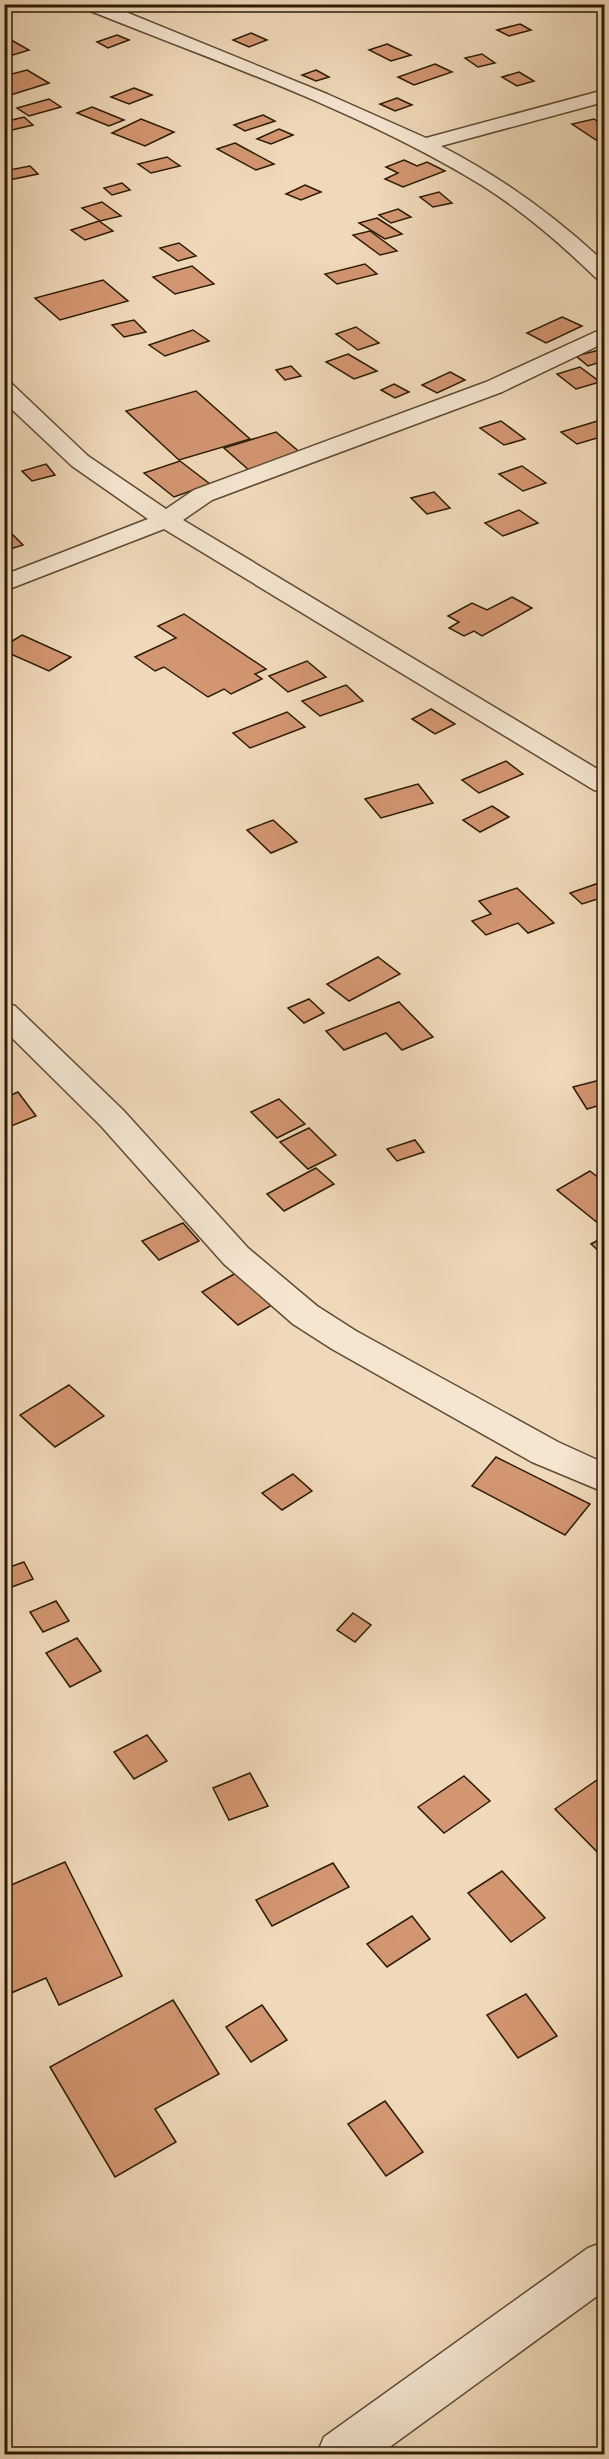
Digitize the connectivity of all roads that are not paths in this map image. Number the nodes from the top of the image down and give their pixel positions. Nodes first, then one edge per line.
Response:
1 (89, 4) edge
2 (604, 96) edge
3 (427, 144) junction
4 (595, 252) edge
5 (604, 273) edge
6 (604, 335) edge
7 (4, 390) edge
8 (166, 520) junction
9 (4, 584) edge
10 (604, 784) edge
11 (4, 1013) edge
12 (604, 1479) edge
13 (604, 2264) edge
14 (341, 2454) edge

1 - 3 street
2 - 3 street
3 - 4 street
4 - 5 street
6 - 8 street
7 - 8 street
8 - 9 street
8 - 10 street
11 - 12 street
13 - 14 street

